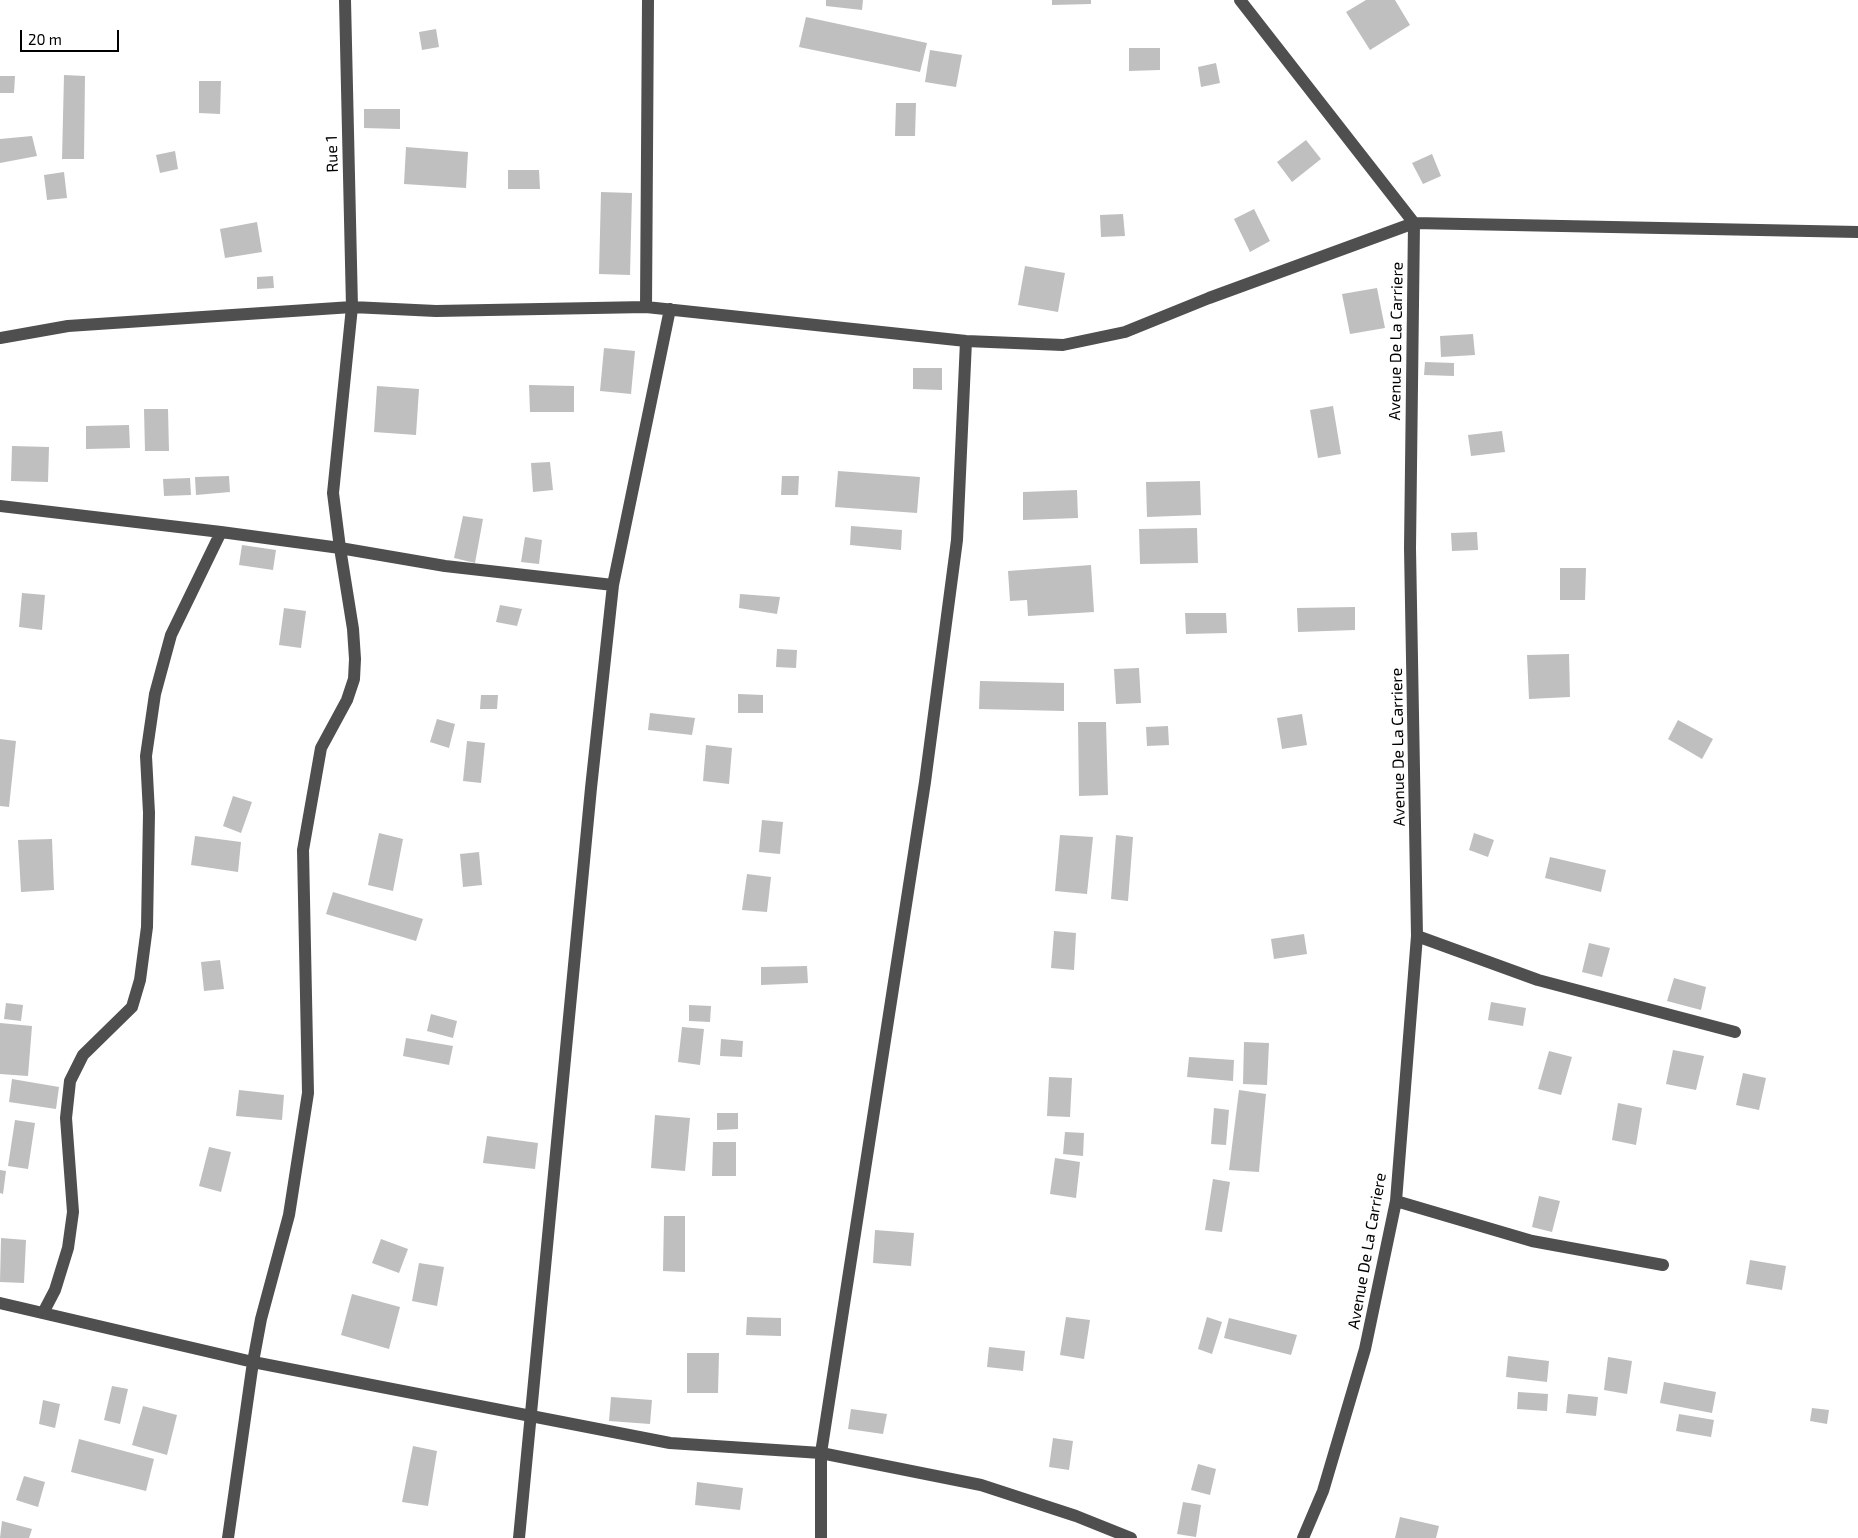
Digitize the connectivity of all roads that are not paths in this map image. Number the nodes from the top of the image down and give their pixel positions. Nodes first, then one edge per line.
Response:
1 (345, 0) edge
2 (648, 0) edge
3 (1240, 0) edge
4 (1414, 223) junction
5 (1858, 232) edge
6 (352, 307) junction
7 (646, 307) junction
8 (670, 309) junction
9 (0, 338) edge
10 (966, 342) junction
11 (0, 506) edge
12 (221, 532) junction
13 (340, 548) junction
14 (613, 585) junction
15 (1417, 936) junction
16 (1735, 1032) dead end
17 (1396, 1202) junction
18 (1663, 1265) dead end
19 (0, 1303) edge
20 (43, 1313) junction
21 (253, 1362) junction
22 (531, 1417) junction
23 (821, 1454) junction
24 (228, 1538) edge
25 (519, 1538) edge
26 (821, 1538) edge
27 (1131, 1538) edge
28 (1303, 1538) edge

1 - 6 street, Rue 1
2 - 7 street
3 - 4 street
4 - 5 street
4 - 10 street
4 - 15 street, Avenue De La Carriere
6 - 7 street
6 - 9 street
6 - 13 street, Rue 1
7 - 8 street
8 - 10 street
8 - 14 street
10 - 23 street
11 - 12 street
12 - 13 street
12 - 20 street
13 - 14 street
13 - 21 street, Rue 1
14 - 22 street
15 - 16 street
15 - 17 street, Avenue De La Carriere
17 - 18 street
17 - 28 street, Avenue De La Carriere
19 - 20 street
20 - 21 street
21 - 22 street
21 - 24 street, Rue 1
22 - 23 street
22 - 25 street
23 - 26 street
23 - 27 street

